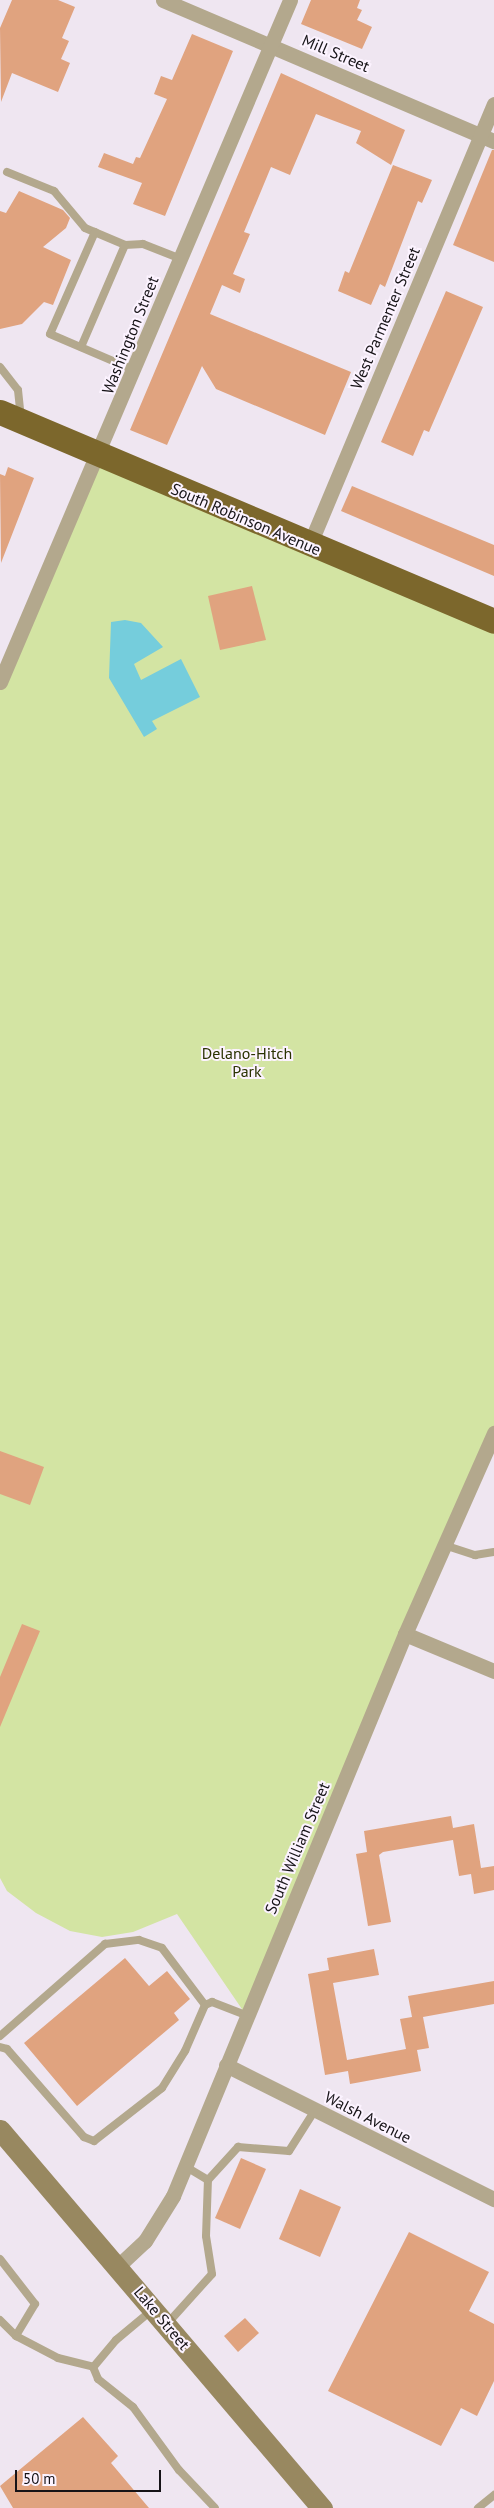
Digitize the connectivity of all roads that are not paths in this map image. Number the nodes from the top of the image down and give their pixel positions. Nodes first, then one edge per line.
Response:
1 (163, 0) edge
2 (290, 0) edge
3 (271, 44) junction
4 (494, 104) edge
5 (487, 138) edge
6 (7, 172) dead end
7 (95, 232) junction
8 (125, 245) junction
9 (181, 259) junction
10 (81, 347) junction
11 (0, 367) edge
12 (135, 370) junction
13 (11, 417) edge
14 (100, 456) junction
15 (309, 546) junction
16 (494, 621) edge
17 (0, 682) edge
18 (493, 1439) edge
19 (444, 1545) junction
20 (494, 1552) edge
21 (405, 1634) junction
22 (494, 1671) edge
23 (204, 2005) junction
24 (246, 2015) junction
25 (0, 2036) edge
26 (0, 2048) edge
27 (226, 2066) junction
28 (315, 2110) junction
29 (0, 2130) edge
30 (185, 2166) junction
31 (208, 2180) junction
32 (494, 2200) edge
33 (0, 2259) edge
34 (118, 2266) junction
35 (160, 2316) junction
36 (0, 2320) edge
37 (16, 2336) junction
38 (93, 2368) junction
39 (494, 2495) edge
40 (214, 2508) edge
41 (322, 2508) edge
42 (478, 2508) edge

1 - 3 street, Mill Street
2 - 3 street, Washington Street
3 - 5 street, Mill Street
3 - 9 street, Washington Street
4 - 5 street, West Parmenter Street
5 - 15 street, West Parmenter Street
6 - 7 lane
7 - 8 lane
7 - 10 lane
8 - 9 lane
8 - 10 lane
9 - 12 street, Washington Street
10 - 12 lane
11 - 13 lane
12 - 14 street, Washington Street
13 - 14 highway, South Robinson Avenue
14 - 15 highway, South Robinson Avenue
14 - 17 street, Washington Street
15 - 16 highway, South Robinson Avenue
18 - 19 street, South William Street
19 - 20 lane
19 - 21 street, South William Street
21 - 22 street
21 - 24 street, South William Street
23 - 24 lane
23 - 25 lane
23 - 26 lane
24 - 27 street, South William Street
27 - 28 street, Walsh Avenue
27 - 30 street, South William Street
28 - 31 lane
28 - 32 street, Walsh Avenue
29 - 34 main road, Lake Street
30 - 31 lane
30 - 34 street, South William Street
31 - 35 lane
33 - 37 lane
34 - 35 main road, Lake Street
35 - 38 lane
35 - 41 main road, Lake Street
36 - 37 lane
37 - 38 lane
38 - 40 lane
39 - 42 lane

